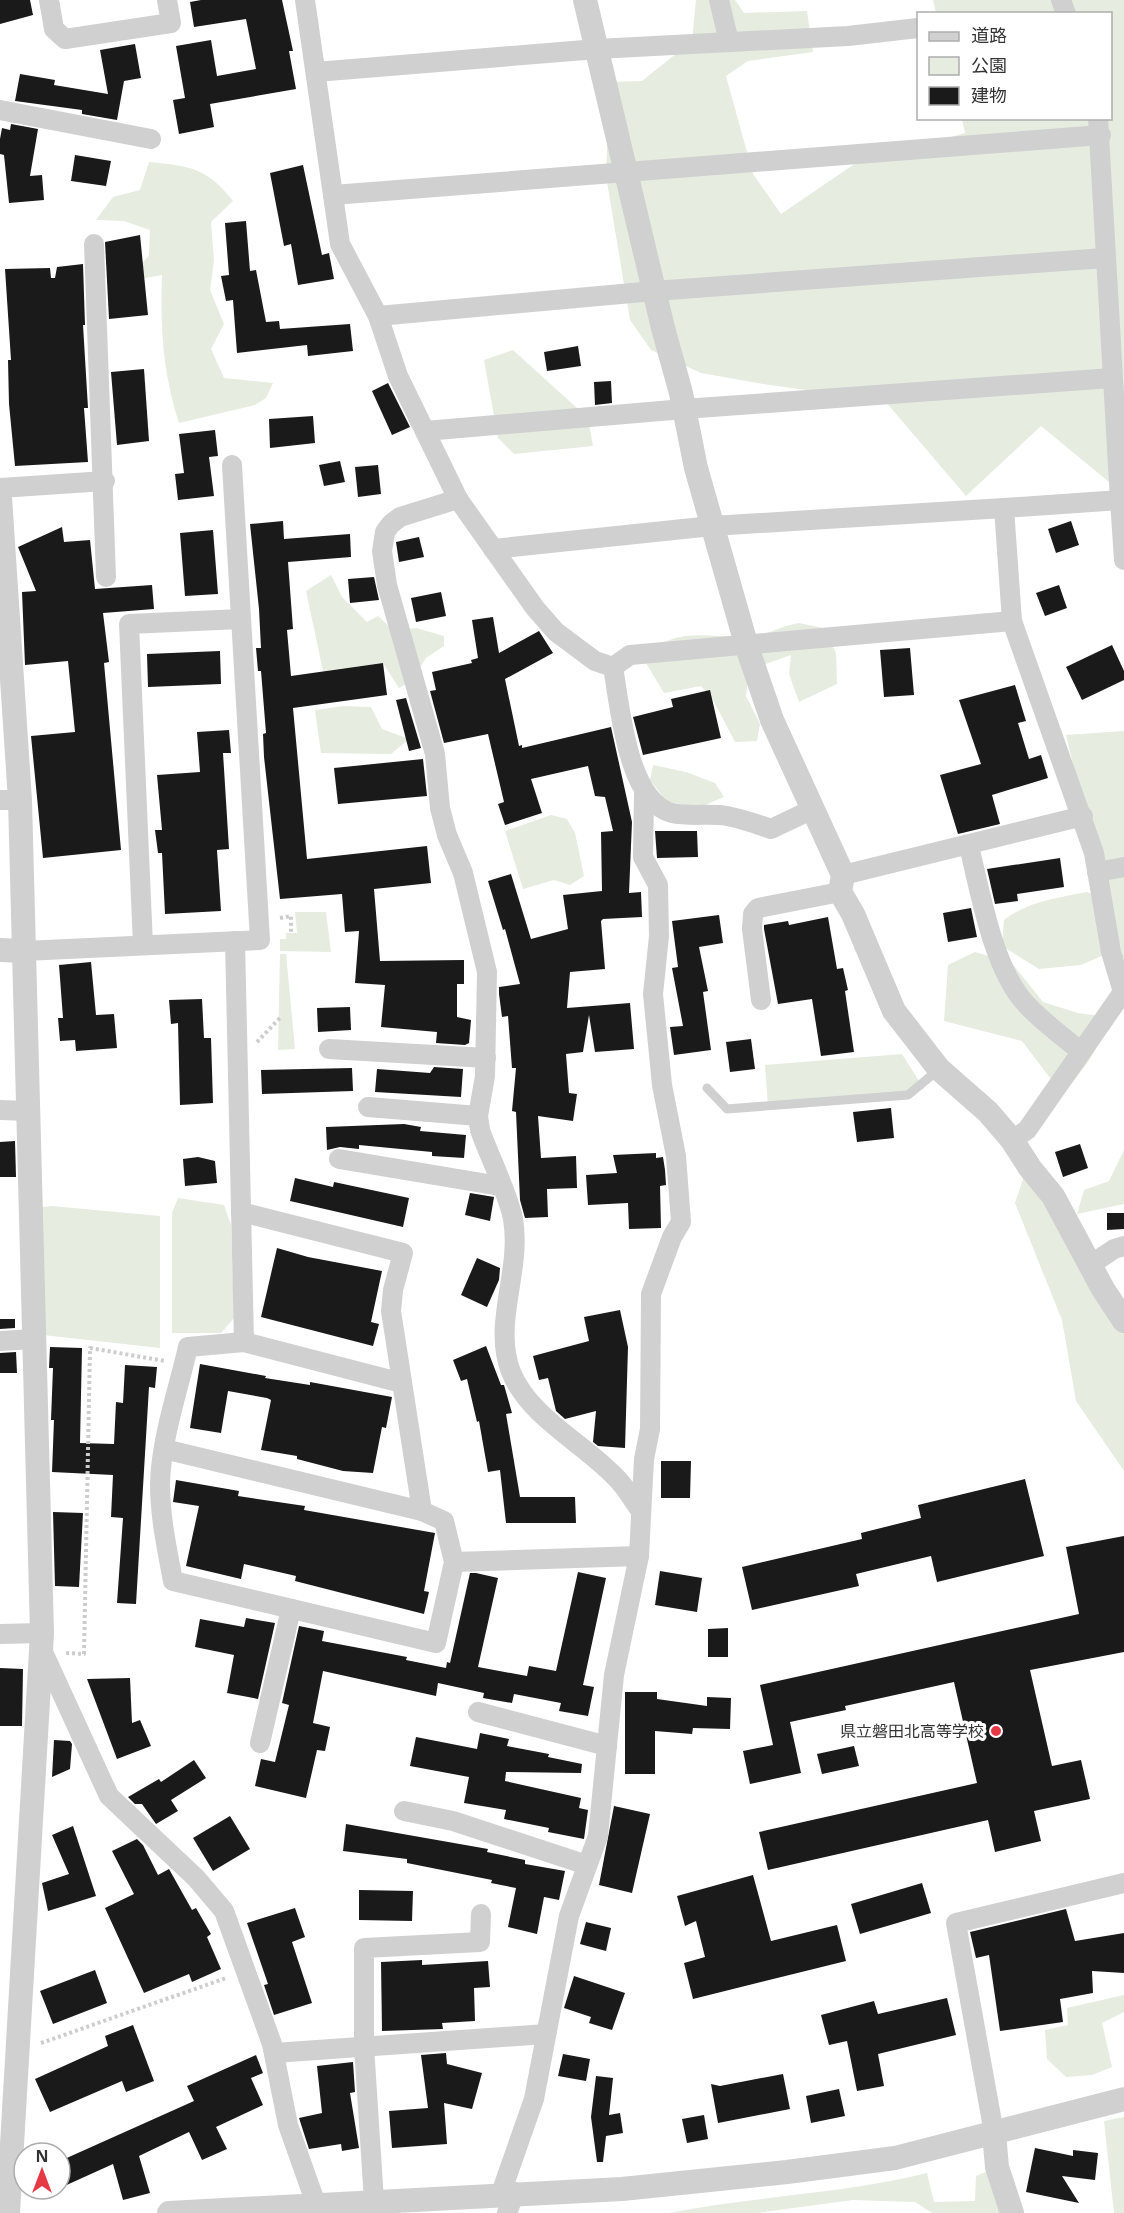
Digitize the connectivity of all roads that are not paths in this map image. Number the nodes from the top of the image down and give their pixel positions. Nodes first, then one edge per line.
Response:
1 (49, 0) edge
2 (167, 0) edge
3 (305, 0) edge
4 (585, 0) edge
5 (719, 0) edge
6 (917, 28) edge
7 (729, 42) junction
8 (597, 49) junction
9 (316, 72) junction
10 (0, 110) edge
11 (1100, 127) edge
12 (151, 139) dead end
13 (626, 172) junction
14 (333, 195) junction
15 (94, 244) dead end
16 (1104, 258) junction
17 (654, 291) junction
18 (378, 316) junction
19 (1112, 378) junction
20 (684, 409) junction
21 (425, 431) junction
22 (231, 465) dead end
23 (105, 481) junction
24 (0, 488) edge
25 (0, 497) edge
26 (458, 499) junction
27 (1120, 500) junction
28 (1004, 508) junction
29 (712, 526) junction
30 (493, 549) junction
31 (1124, 560) edge
32 (106, 577) dead end
33 (241, 619) junction
34 (1012, 621) junction
35 (747, 647) junction
36 (613, 667) junction
37 (644, 793) junction
38 (10, 800) edge
39 (811, 810) junction
40 (1083, 816) junction
41 (969, 846) junction
42 (1124, 867) edge
43 (1097, 872) junction
44 (841, 884) junction
45 (235, 941) junction
46 (143, 945) junction
47 (0, 950) edge
48 (24, 951) junction
49 (1124, 992) edge
50 (761, 1000) dead end
51 (329, 1049) dead end
52 (1081, 1052) junction
53 (486, 1058) junction
54 (939, 1069) junction
55 (707, 1088) dead end
56 (368, 1107) dead end
57 (0, 1110) edge
58 (28, 1111) junction
59 (478, 1116) junction
60 (1012, 1140) junction
61 (339, 1159) dead end
62 (500, 1186) junction
63 (241, 1212) junction
64 (1124, 1246) edge
65 (1090, 1265) junction
66 (1124, 1321) edge
67 (34, 1339) junction
68 (0, 1341) edge
69 (244, 1342) junction
70 (402, 1383) junction
71 (164, 1449) junction
72 (422, 1511) junction
73 (641, 1511) junction
74 (639, 1556) junction
75 (454, 1562) junction
76 (291, 1610) junction
77 (0, 1634) edge
78 (42, 1642) junction
79 (478, 1712) dead end
80 (260, 1743) dead end
81 (607, 1746) junction
82 (404, 1811) dead end
83 (587, 1865) junction
84 (1124, 1883) edge
85 (481, 1914) dead end
86 (546, 2034) junction
87 (364, 2046) junction
88 (274, 2053) junction
89 (1124, 2099) edge
90 (994, 2133) junction
91 (508, 2200) edge
92 (375, 2201) junction
93 (316, 2204) junction
94 (8, 2213) edge
95 (169, 2213) edge
96 (1012, 2213) edge

1 - 2 street
3 - 9 street
4 - 8 street
5 - 7 street
6 - 7 street
7 - 8 street
8 - 9 street
8 - 13 street
9 - 14 street
10 - 12 street
11 - 13 street
11 - 16 street
13 - 14 street
13 - 17 street
14 - 18 street
15 - 23 street
16 - 17 street
16 - 19 street
17 - 18 street
17 - 20 street
18 - 21 street
19 - 20 street
19 - 27 street
20 - 21 street
20 - 29 street
21 - 26 street
22 - 33 street
23 - 24 street
23 - 32 street
25 - 38 street
26 - 30 street
26 - 53 street
27 - 28 street
27 - 31 street
28 - 29 street
28 - 34 street
29 - 30 street
29 - 35 street
30 - 36 street
33 - 45 street
33 - 46 street
34 - 35 street
34 - 40 street
35 - 36 street
35 - 39 street
36 - 37 street
37 - 39 street
37 - 73 street
38 - 48 street
39 - 44 street
40 - 41 street
40 - 43 street
41 - 44 street
41 - 52 street
42 - 43 street
43 - 49 street
44 - 50 street
44 - 54 street
45 - 46 street
45 - 63 street
46 - 48 street
47 - 48 street
48 - 58 street
49 - 52 street
51 - 53 street
52 - 60 street
53 - 59 street
54 - 55 lane
54 - 60 street
56 - 59 street
57 - 58 street
58 - 67 street
59 - 62 street
60 - 65 street
61 - 62 street
62 - 73 street
63 - 69 street
63 - 70 street
64 - 65 street
65 - 66 street
67 - 68 street
67 - 78 street
69 - 70 street
69 - 71 street
70 - 72 street
71 - 72 street
71 - 76 street
72 - 75 street
73 - 74 street
74 - 75 street
74 - 81 street
75 - 76 street
76 - 80 street
77 - 78 street
78 - 88 street
78 - 94 street
79 - 81 street
81 - 83 street
82 - 83 street
83 - 86 street
84 - 90 street
85 - 87 street
86 - 87 street
86 - 91 street
87 - 88 street
87 - 92 street
88 - 93 street
89 - 90 street
90 - 91 street
90 - 96 street
91 - 92 street
92 - 93 street
93 - 95 street

